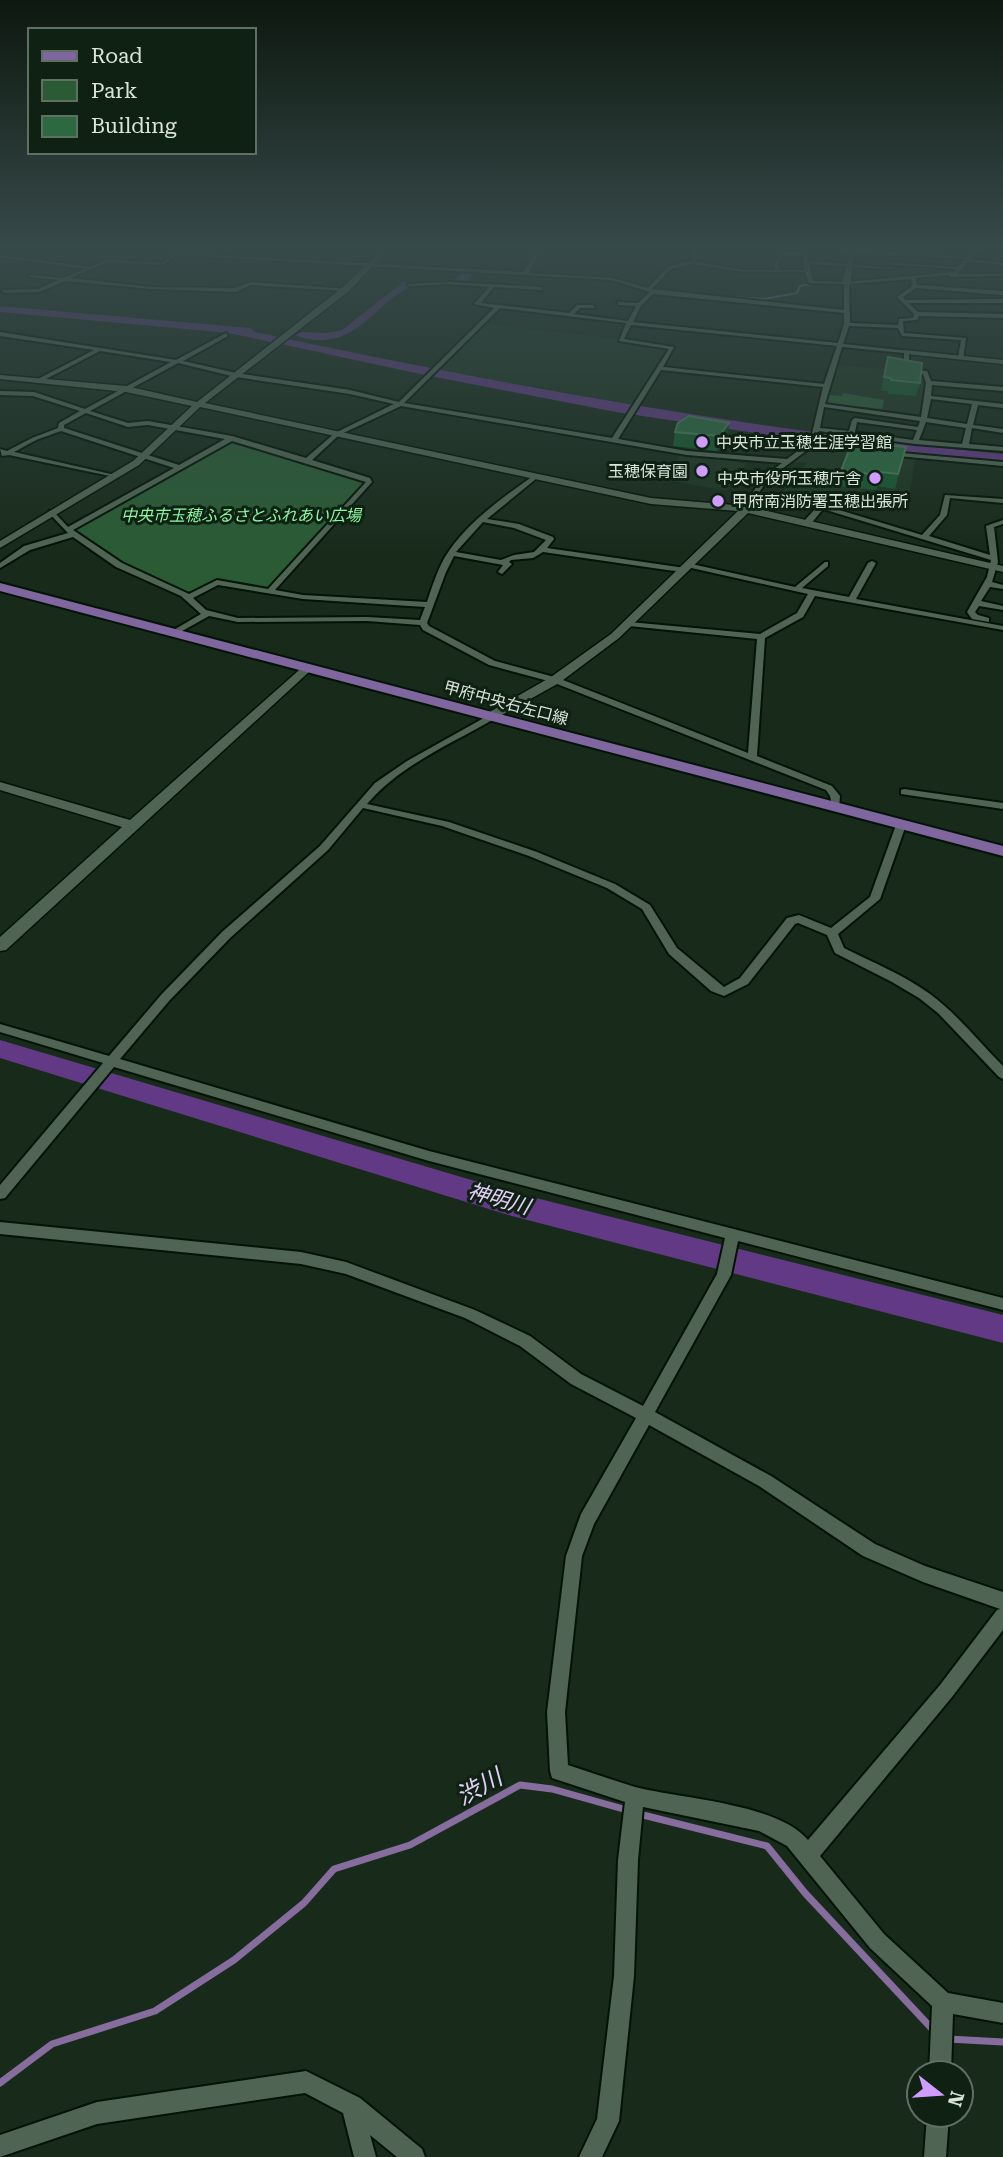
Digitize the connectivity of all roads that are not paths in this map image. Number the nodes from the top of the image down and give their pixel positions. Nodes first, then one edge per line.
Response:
1 (98, 351) edge
2 (103, 351) edge
3 (198, 351) edge
4 (267, 351) edge
5 (453, 351) edge
6 (670, 351) edge
7 (839, 351) edge
8 (894, 351) edge
9 (962, 351) edge
10 (907, 352) junction
11 (961, 358) junction
12 (178, 362) junction
13 (1003, 362) edge
14 (659, 368) junction
15 (236, 375) junction
16 (0, 377) edge
17 (37, 381) junction
18 (929, 383) junction
19 (826, 386) junction
20 (126, 389) junction
21 (1003, 389) edge
22 (0, 393) edge
23 (928, 397) junction
24 (975, 403) junction
25 (400, 404) junction
26 (198, 405) junction
27 (821, 405) junction
28 (1003, 406) edge
29 (85, 412) junction
30 (924, 420) junction
31 (969, 426) junction
32 (176, 427) junction
33 (61, 429) junction
34 (920, 429) junction
35 (1003, 430) edge
36 (815, 431) junction
37 (851, 434) junction
38 (337, 435) junction
39 (232, 438) junction
40 (614, 440) junction
41 (915, 442) junction
42 (813, 443) junction
43 (965, 446) junction
44 (1003, 449) edge
45 (875, 452) edge
46 (884, 453) edge
47 (2, 454) edge
48 (143, 457) junction
49 (306, 461) junction
50 (788, 461) junction
51 (1003, 464) edge
52 (180, 467) junction
53 (113, 476) junction
54 (536, 477) junction
55 (1003, 501) edge
56 (749, 503) junction
57 (822, 506) junction
58 (51, 512) junction
59 (483, 520) junction
60 (1003, 522) edge
61 (807, 523) junction
62 (71, 532) junction
63 (923, 538) junction
64 (0, 545) edge
65 (543, 550) junction
66 (452, 553) junction
67 (825, 564) dead end
68 (872, 564) dead end
69 (997, 565) edge
70 (0, 566) edge
71 (687, 567) junction
72 (988, 584) junction
73 (0, 587) edge
74 (1003, 587) edge
75 (796, 590) junction
76 (268, 592) junction
77 (813, 593) junction
78 (189, 597) junction
79 (851, 600) junction
80 (976, 603) junction
81 (430, 605) junction
82 (1003, 608) edge
83 (208, 613) junction
84 (423, 622) junction
85 (629, 624) junction
86 (1003, 627) edge
87 (175, 633) junction
88 (761, 637) junction
89 (306, 668) junction
90 (555, 680) junction
91 (491, 717) junction
92 (752, 758) junction
93 (0, 786) edge
94 (904, 792) dead end
95 (361, 804) junction
96 (1003, 806) edge
97 (836, 808) junction
98 (131, 825) junction
99 (901, 825) junction
100 (1003, 851) edge
101 (832, 933) junction
102 (0, 946) edge
103 (0, 1028) edge
104 (107, 1064) junction
105 (1003, 1074) edge
106 (0, 1194) edge
107 (0, 1228) edge
108 (732, 1239) junction
109 (1003, 1304) edge
110 (647, 1416) junction
111 (1003, 1601) edge
112 (1003, 1616) edge
113 (635, 1796) junction
114 (807, 1856) junction
115 (943, 2002) junction
116 (1003, 2012) edge
117 (941, 2059) edge
118 (352, 2106) junction
119 (936, 2129) edge
120 (0, 2146) edge
121 (365, 2157) edge
122 (414, 2157) edge
123 (590, 2157) edge
124 (935, 2157) edge

1 - 17 street
2 - 12 street
3 - 12 street
4 - 15 street
5 - 25 street
6 - 14 street
7 - 19 street
8 - 10 street
9 - 11 street
10 - 11 street
10 - 18 street
11 - 13 street
12 - 15 street
12 - 20 street
14 - 19 street
14 - 40 street
15 - 25 street
15 - 26 street
16 - 17 street
17 - 20 street
18 - 21 street
18 - 23 street
19 - 27 street
20 - 26 street
20 - 29 street
22 - 29 street
23 - 24 street
23 - 30 street
24 - 28 street
24 - 31 street
25 - 38 street
25 - 40 street
26 - 32 street
26 - 38 street
27 - 30 street
27 - 36 street
29 - 32 street
29 - 33 street
30 - 31 street
30 - 34 street
31 - 35 street
31 - 43 street
32 - 39 street
32 - 48 street
33 - 47 street
33 - 48 street
34 - 37 street
34 - 41 street
36 - 37 street
36 - 42 street
37 - 41 street
38 - 49 street
38 - 54 street
39 - 49 street
39 - 52 street
40 - 50 street
41 - 43 street
42 - 45 street
42 - 50 street
43 - 44 street
46 - 51 street
47 - 53 street
48 - 52 street
48 - 53 street
49 - 76 street
50 - 56 street
52 - 62 street
53 - 58 street
54 - 56 street
54 - 59 street
55 - 63 street
56 - 57 street
56 - 61 street
56 - 71 street
57 - 61 street
57 - 63 street
58 - 62 street
58 - 64 street
59 - 65 street
59 - 66 street
60 - 69 street
61 - 69 street
62 - 70 street
62 - 78 street
63 - 69 street
65 - 66 street
65 - 71 street
66 - 81 street
67 - 75 street
68 - 79 street
69 - 72 street
71 - 75 street
71 - 85 street
72 - 74 street
72 - 80 street
73 - 87 main road, 甲府中央右左口線
75 - 77 street
76 - 78 street
76 - 81 street
77 - 79 street
77 - 88 street
78 - 83 street
79 - 86 street
80 - 82 street
80 - 86 street
81 - 84 street
83 - 84 street
83 - 87 street
84 - 90 street
85 - 88 street
85 - 90 street
87 - 89 main road, 甲府中央右左口線
88 - 92 street
89 - 91 main road, 甲府中央右左口線
89 - 98 street
90 - 91 street
90 - 92 street
91 - 95 street
91 - 97 main road, 甲府中央右左口線
92 - 97 street
93 - 98 street
94 - 96 street
95 - 101 street
95 - 104 street
97 - 99 main road, 甲府中央右左口線
98 - 102 street
99 - 100 main road, 甲府中央右左口線
99 - 101 street
101 - 105 street
103 - 104 street
104 - 106 street
104 - 108 street
107 - 110 street
108 - 109 street
108 - 110 street
110 - 111 street
110 - 113 street
112 - 114 street
113 - 114 street
113 - 123 street
114 - 115 street
115 - 116 street
115 - 117 street
118 - 120 street
118 - 121 street
118 - 122 street
119 - 124 street

